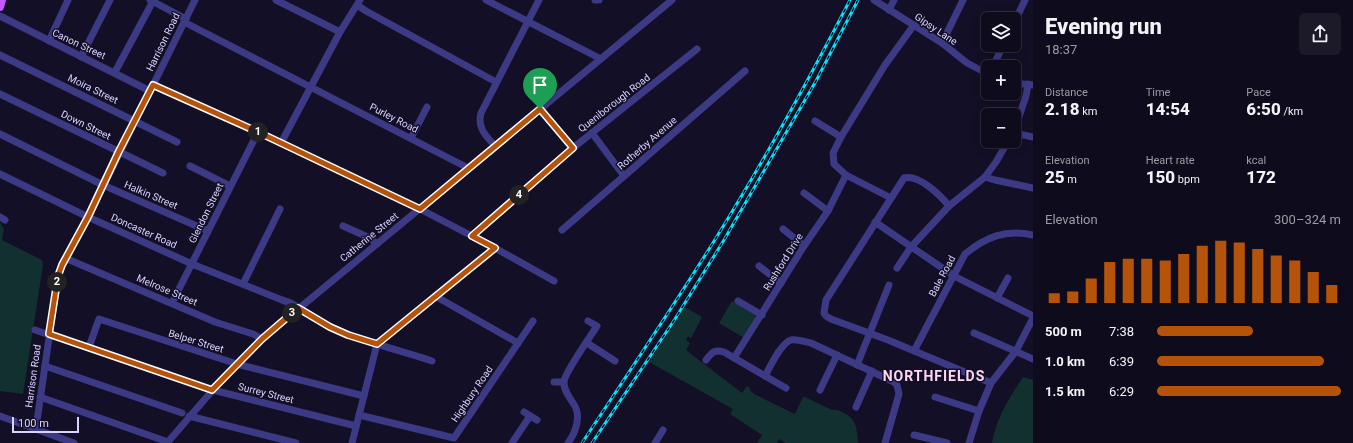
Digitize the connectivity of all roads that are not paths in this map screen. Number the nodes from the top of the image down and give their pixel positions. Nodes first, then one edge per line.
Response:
1 (2, 0) edge
2 (68, 0) edge
3 (110, 0) edge
4 (195, 0) edge
5 (276, 0) edge
6 (486, 0) edge
7 (539, 0) edge
8 (595, 0) edge
9 (599, 0) edge
10 (672, 0) edge
11 (874, 0) edge
12 (894, 0) edge
13 (962, 0) edge
14 (1025, 0) edge
15 (152, 1) edge
16 (358, 3) edge
17 (0, 7) edge
18 (889, 10) junction
19 (1019, 12) edge
20 (0, 16) edge
21 (185, 21) junction
22 (528, 22) junction
23 (914, 26) junction
24 (340, 32) junction
25 (49, 41) junction
26 (942, 43) junction
27 (697, 49) dead end
28 (0, 55) edge
29 (81, 56) junction
30 (600, 59) junction
31 (981, 70) edge
32 (744, 71) dead end
33 (115, 72) junction
34 (496, 82) junction
35 (1030, 85) edge
36 (311, 87) junction
37 (152, 88) junction
38 (0, 94) edge
39 (427, 107) dead end
40 (540, 109) junction
41 (1021, 111) edge
42 (135, 121) junction
43 (815, 121) dead end
44 (258, 132) junction
45 (592, 133) junction
46 (0, 134) edge
47 (1021, 134) edge
48 (841, 137) junction
49 (1033, 137) edge
50 (411, 138) junction
51 (177, 142) dead end
52 (281, 143) junction
53 (494, 146) junction
54 (573, 148) junction
55 (1004, 148) edge
56 (119, 151) junction
57 (190, 166) dead end
58 (468, 168) junction
59 (164, 173) dead end
60 (0, 174) edge
61 (846, 175) junction
62 (624, 176) junction
63 (985, 176) junction
64 (102, 185) junction
65 (230, 186) junction
66 (1033, 188) edge
67 (804, 193) dead end
68 (891, 198) junction
69 (949, 206) junction
70 (280, 208) dead end
71 (420, 209) junction
72 (828, 211) junction
73 (88, 217) junction
74 (875, 222) junction
75 (343, 226) dead end
76 (783, 229) dead end
77 (562, 230) dead end
78 (208, 231) junction
79 (1033, 235) edge
80 (472, 236) junction
81 (377, 244) junction
82 (804, 246) junction
83 (911, 247) junction
84 (495, 248) junction
85 (65, 258) junction
86 (192, 264) junction
87 (759, 266) dead end
88 (897, 268) dead end
89 (954, 276) junction
90 (1008, 278) dead end
91 (554, 281) dead end
92 (781, 283) junction
93 (243, 284) junction
94 (889, 285) dead end
95 (435, 296) junction
96 (997, 298) junction
97 (282, 300) junction
98 (738, 300) dead end
99 (172, 303) junction
100 (298, 308) junction
101 (762, 315) junction
102 (288, 316) junction
103 (1033, 317) edge
104 (534, 321) dead end
105 (588, 321) dead end
106 (35, 330) dead end
107 (974, 333) dead end
108 (49, 334) junction
109 (869, 334) junction
110 (262, 339) junction
111 (518, 343) junction
112 (587, 343) junction
113 (377, 344) junction
114 (89, 347) junction
115 (1016, 350) junction
116 (914, 351) junction
117 (837, 355) junction
118 (734, 358) junction
119 (1033, 359) edge
120 (706, 360) dead end
121 (432, 361) dead end
122 (615, 361) dead end
123 (237, 364) junction
124 (858, 365) junction
125 (45, 366) junction
126 (872, 371) junction
127 (765, 376) junction
128 (554, 382) dead end
129 (564, 382) junction
130 (991, 383) junction
131 (786, 388) dead end
132 (212, 390) junction
133 (820, 390) dead end
134 (364, 396) junction
135 (40, 397) junction
136 (935, 397) dead end
137 (856, 408) dead end
138 (979, 411) junction
139 (186, 414) junction
140 (359, 415) junction
141 (0, 416) edge
142 (537, 420) dead end
143 (356, 426) junction
144 (36, 428) junction
145 (663, 430) dead end
146 (914, 435) dead end
147 (74, 443) edge
148 (167, 443) edge
149 (296, 443) edge
150 (352, 443) edge
151 (512, 443) edge
152 (568, 443) edge
153 (655, 443) edge
154 (884, 443) edge
155 (947, 443) edge
156 (969, 443) edge

1 - 17 main road
2 - 25 street
3 - 29 street
4 - 21 street, Harrison Road
5 - 24 street
6 - 22 street
7 - 22 street
8 - 9 street
10 - 30 street, Catherine Street
11 - 18 street, Gipsy Lane
12 - 18 street
13 - 26 street
14 - 19 street
15 - 21 street, Purley Road
15 - 33 street
16 - 24 street
16 - 34 street
18 - 23 street, Gipsy Lane
20 - 25 street, Canon Street
21 - 36 street, Purley Road
21 - 37 street, Harrison Road
22 - 30 street
22 - 34 street
23 - 26 street, Gipsy Lane
23 - 48 street
24 - 36 street
25 - 29 street, Canon Street
26 - 31 street, Gipsy Lane
27 - 45 street, Queniborough Road
28 - 42 street, Moira Street
29 - 33 street, Canon Street
30 - 40 street, Catherine Street
32 - 62 street, Rotherby Avenue
33 - 37 street, Canon Street
34 - 53 street
35 - 41 street
36 - 50 street, Purley Road
36 - 52 street
37 - 42 street, Harrison Road
37 - 44 street, Canon Street
38 - 56 street, Down Street
39 - 50 street
40 - 53 street, Catherine Street
40 - 54 street
42 - 51 street, Moira Street
42 - 56 street, Harrison Road
43 - 48 street
44 - 52 street, Canon Street
44 - 65 street, Glendon Street
45 - 54 street, Queniborough Road
45 - 62 street
46 - 64 street, Halkin Street
47 - 49 street
48 - 61 street
50 - 58 street, Purley Road
52 - 71 street, Canon Street
53 - 58 street, Catherine Street
54 - 80 street, Queniborough Road
55 - 63 street
56 - 59 street, Down Street
56 - 64 street, Harrison Road
57 - 65 street
58 - 71 street, Catherine Street
60 - 73 street, Doncaster Road
61 - 68 street
61 - 72 street, Rushford Drive
62 - 77 street, Rotherby Avenue
63 - 66 street
63 - 69 street
64 - 73 street, Harrison Road
64 - 78 street, Halkin Street
65 - 78 street, Glendon Street
67 - 72 street
68 - 69 street
68 - 74 street
69 - 83 street
70 - 93 street
71 - 80 street, Canon Street
71 - 81 street, Catherine Street
72 - 82 street, Rushford Drive
73 - 85 street, Harrison Road
73 - 86 street, Doncaster Road
74 - 83 street
74 - 109 street
75 - 81 street
76 - 82 street
78 - 86 street, Glendon Street
79 - 89 street, Bale Road
80 - 84 street, Canon Street
81 - 100 street, Catherine Street
82 - 92 street, Rushford Drive
83 - 88 street
83 - 89 street
84 - 91 street, Canon Street
84 - 95 street
85 - 99 street, Melrose Street
85 - 108 street, Harrison Road
86 - 93 street, Doncaster Road
86 - 99 street, Glendon Street
87 - 92 street
89 - 96 street
89 - 116 street, Bale Road
90 - 96 street
92 - 101 street, Rushford Drive
93 - 97 street, Doncaster Road
94 - 109 street
95 - 111 street
95 - 113 street
96 - 103 street
97 - 100 street, Doncaster Road
97 - 102 street
98 - 101 street
99 - 110 street, Melrose Street
100 - 102 street, Catherine Street
100 - 113 street, Doncaster Road
101 - 118 street, Rushford Drive
102 - 110 street, Catherine Street
103 - 115 street
104 - 111 street, Highbury Road
105 - 112 street
106 - 108 street, Surrey Street
107 - 115 street
108 - 114 street, Surrey Street
108 - 125 street, Harrison Road
109 - 116 street
109 - 124 street
110 - 123 street, Catherine Street
111 - 140 street, Highbury Road
112 - 122 street
112 - 129 street
113 - 121 street, Doncaster Road
113 - 134 street
114 - 123 street, Belper Street
114 - 132 street, Surrey Street
115 - 119 street
115 - 130 street
116 - 130 street
117 - 124 street
117 - 127 street
117 - 133 street
118 - 120 street
118 - 127 street
123 - 132 street, Catherine Street
123 - 134 street, Belper Street
124 - 126 street
125 - 135 street, Harrison Road
125 - 139 street
126 - 137 street
126 - 154 street
127 - 131 street
128 - 129 street
129 - 152 street
130 - 138 street
132 - 139 street, Catherine Street
132 - 143 street, Surrey Street
134 - 140 street
135 - 144 street, Harrison Road
135 - 148 street
136 - 138 street
138 - 156 street
139 - 148 street, Catherine Street
139 - 149 street
140 - 143 street
141 - 144 street
142 - 151 street
143 - 150 street
144 - 147 street
145 - 153 street
146 - 155 street

